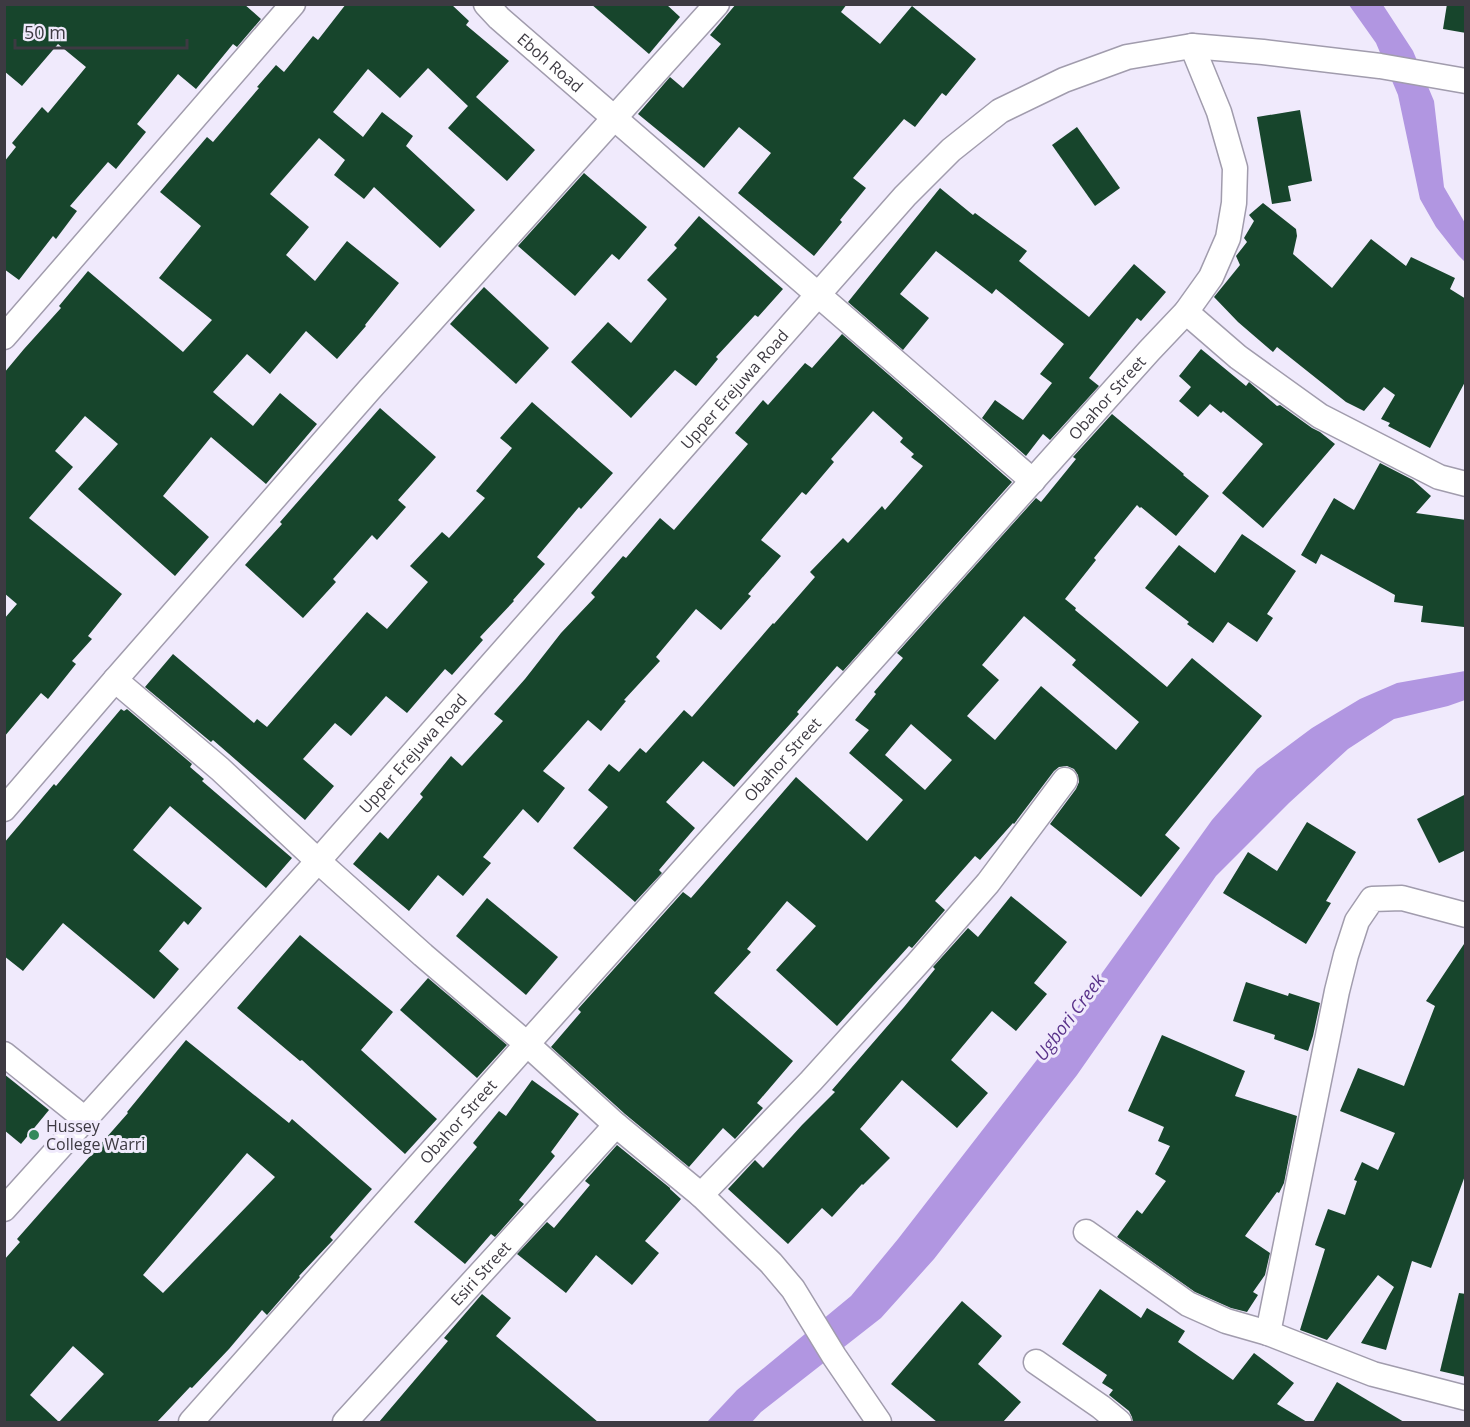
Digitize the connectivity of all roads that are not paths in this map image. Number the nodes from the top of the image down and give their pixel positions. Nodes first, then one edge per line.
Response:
1 (293, 4) edge
2 (486, 4) edge
3 (717, 4) edge
4 (1192, 46) junction
5 (1457, 80) edge
6 (615, 118) junction
7 (818, 294) junction
8 (1186, 312) junction
9 (9, 321) edge
10 (1033, 481) junction
11 (1466, 484) edge
12 (115, 680) junction
13 (1065, 780) dead end
14 (4, 809) edge
15 (318, 861) junction
16 (1466, 915) edge
17 (527, 1044) junction
18 (4, 1054) edge
19 (85, 1119) junction
20 (616, 1125) junction
21 (701, 1195) junction
22 (4, 1209) edge
23 (1086, 1232) dead end
24 (1268, 1333) junction
25 (1036, 1362) dead end
26 (1466, 1398) edge
27 (191, 1422) edge
28 (345, 1422) edge
29 (879, 1422) edge
30 (1119, 1422) edge

1 - 9 street
2 - 6 street, Eboh Road
3 - 6 street
4 - 5 street, Upper Erejuwa Road
4 - 7 street, Upper Erejuwa Road
4 - 8 street, Obahor Street
6 - 7 street, Eboh Road
6 - 12 street
7 - 10 street, Eboh Road
7 - 15 street, Upper Erejuwa Road
8 - 10 street, Obahor Street
8 - 11 street
10 - 17 street, Obahor Street
12 - 14 street
12 - 15 street
13 - 21 street
15 - 17 street
15 - 19 street, Upper Erejuwa Road
16 - 24 street
17 - 20 street
17 - 27 street, Obahor Street
18 - 19 street
19 - 22 street, Upper Erejuwa Road
20 - 21 street
20 - 28 street, Esiri Street
21 - 29 street
23 - 24 street
24 - 26 street
25 - 30 street

